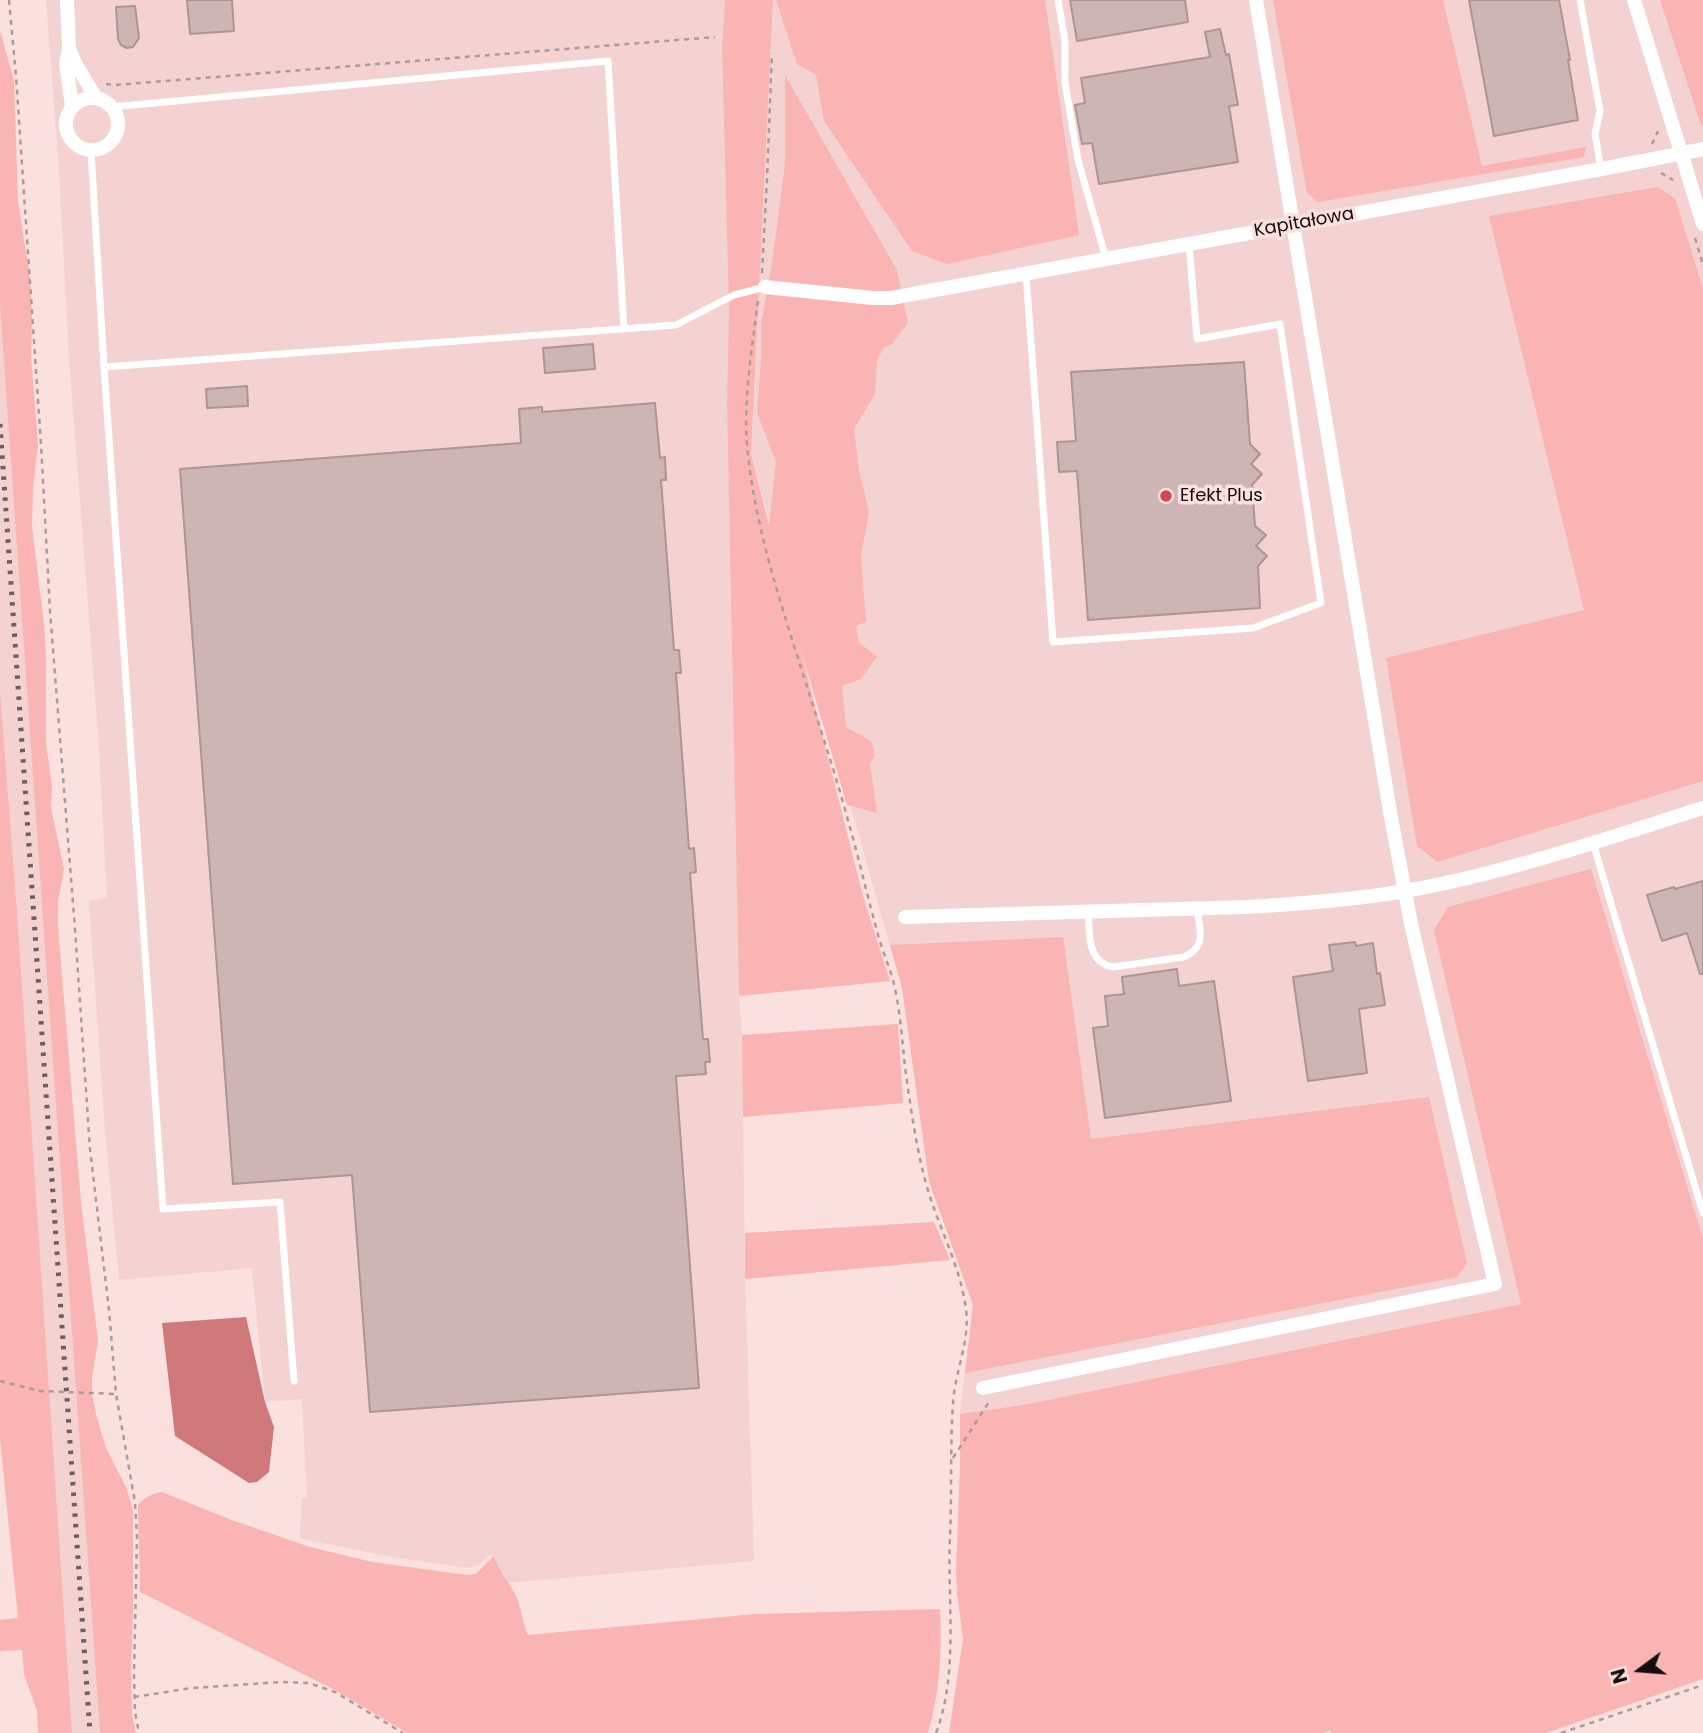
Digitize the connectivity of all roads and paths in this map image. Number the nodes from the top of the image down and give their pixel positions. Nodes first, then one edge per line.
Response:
1 (9, 0) edge
2 (67, 0) edge
3 (1058, 0) edge
4 (1256, 0) edge
5 (1580, 0) edge
6 (1634, 0) edge
7 (715, 37) dead end
8 (69, 48) junction
9 (772, 53) dead end
10 (105, 84) dead end
11 (96, 98) junction
12 (72, 106) junction
13 (111, 107) junction
14 (1703, 149) edge
15 (91, 151) junction
16 (1682, 154) junction
17 (1602, 169) junction
18 (1703, 224) edge
19 (1293, 225) junction
20 (1189, 244) junction
21 (1106, 259) junction
22 (1026, 273) junction
23 (763, 288) junction
24 (624, 328) junction
25 (104, 367) junction
26 (1703, 808) edge
27 (1593, 843) junction
28 (1404, 891) junction
29 (1197, 908) junction
30 (1088, 911) junction
31 (905, 917) dead end
32 (1703, 1213) edge
33 (0, 1381) edge
34 (294, 1381) dead end
35 (988, 1387) joint
36 (116, 1394) junction
37 (952, 1459) junction
38 (1703, 1685) edge
39 (134, 1697) junction
40 (139, 1733) edge
41 (403, 1733) edge
42 (936, 1733) edge
43 (1561, 1733) edge

1 - 36 path
2 - 8 street
3 - 21 lane
4 - 19 street
5 - 17 lane
6 - 16 street
7 - 10 path
8 - 11 street
8 - 12 street
9 - 23 path
11 - 12 street
11 - 13 street
12 - 15 street
13 - 15 street
13 - 24 lane
14 - 16 street, Kapitałowa
15 - 25 lane
16 - 17 street, Kapitałowa
16 - 18 street
17 - 19 street, Kapitałowa
19 - 20 street, Kapitałowa
19 - 28 street
20 - 21 street, Kapitałowa
20 - 22 lane
21 - 22 street, Kapitałowa
22 - 23 street, Kapitałowa
23 - 24 lane
23 - 37 path
24 - 25 lane
25 - 34 lane
26 - 27 street
27 - 28 street
27 - 32 lane
28 - 29 street
28 - 35 street
29 - 30 street
29 - 30 lane
30 - 31 street
33 - 36 path
35 - 37 path
36 - 39 path
37 - 42 path
38 - 43 path
39 - 40 path
39 - 41 path

